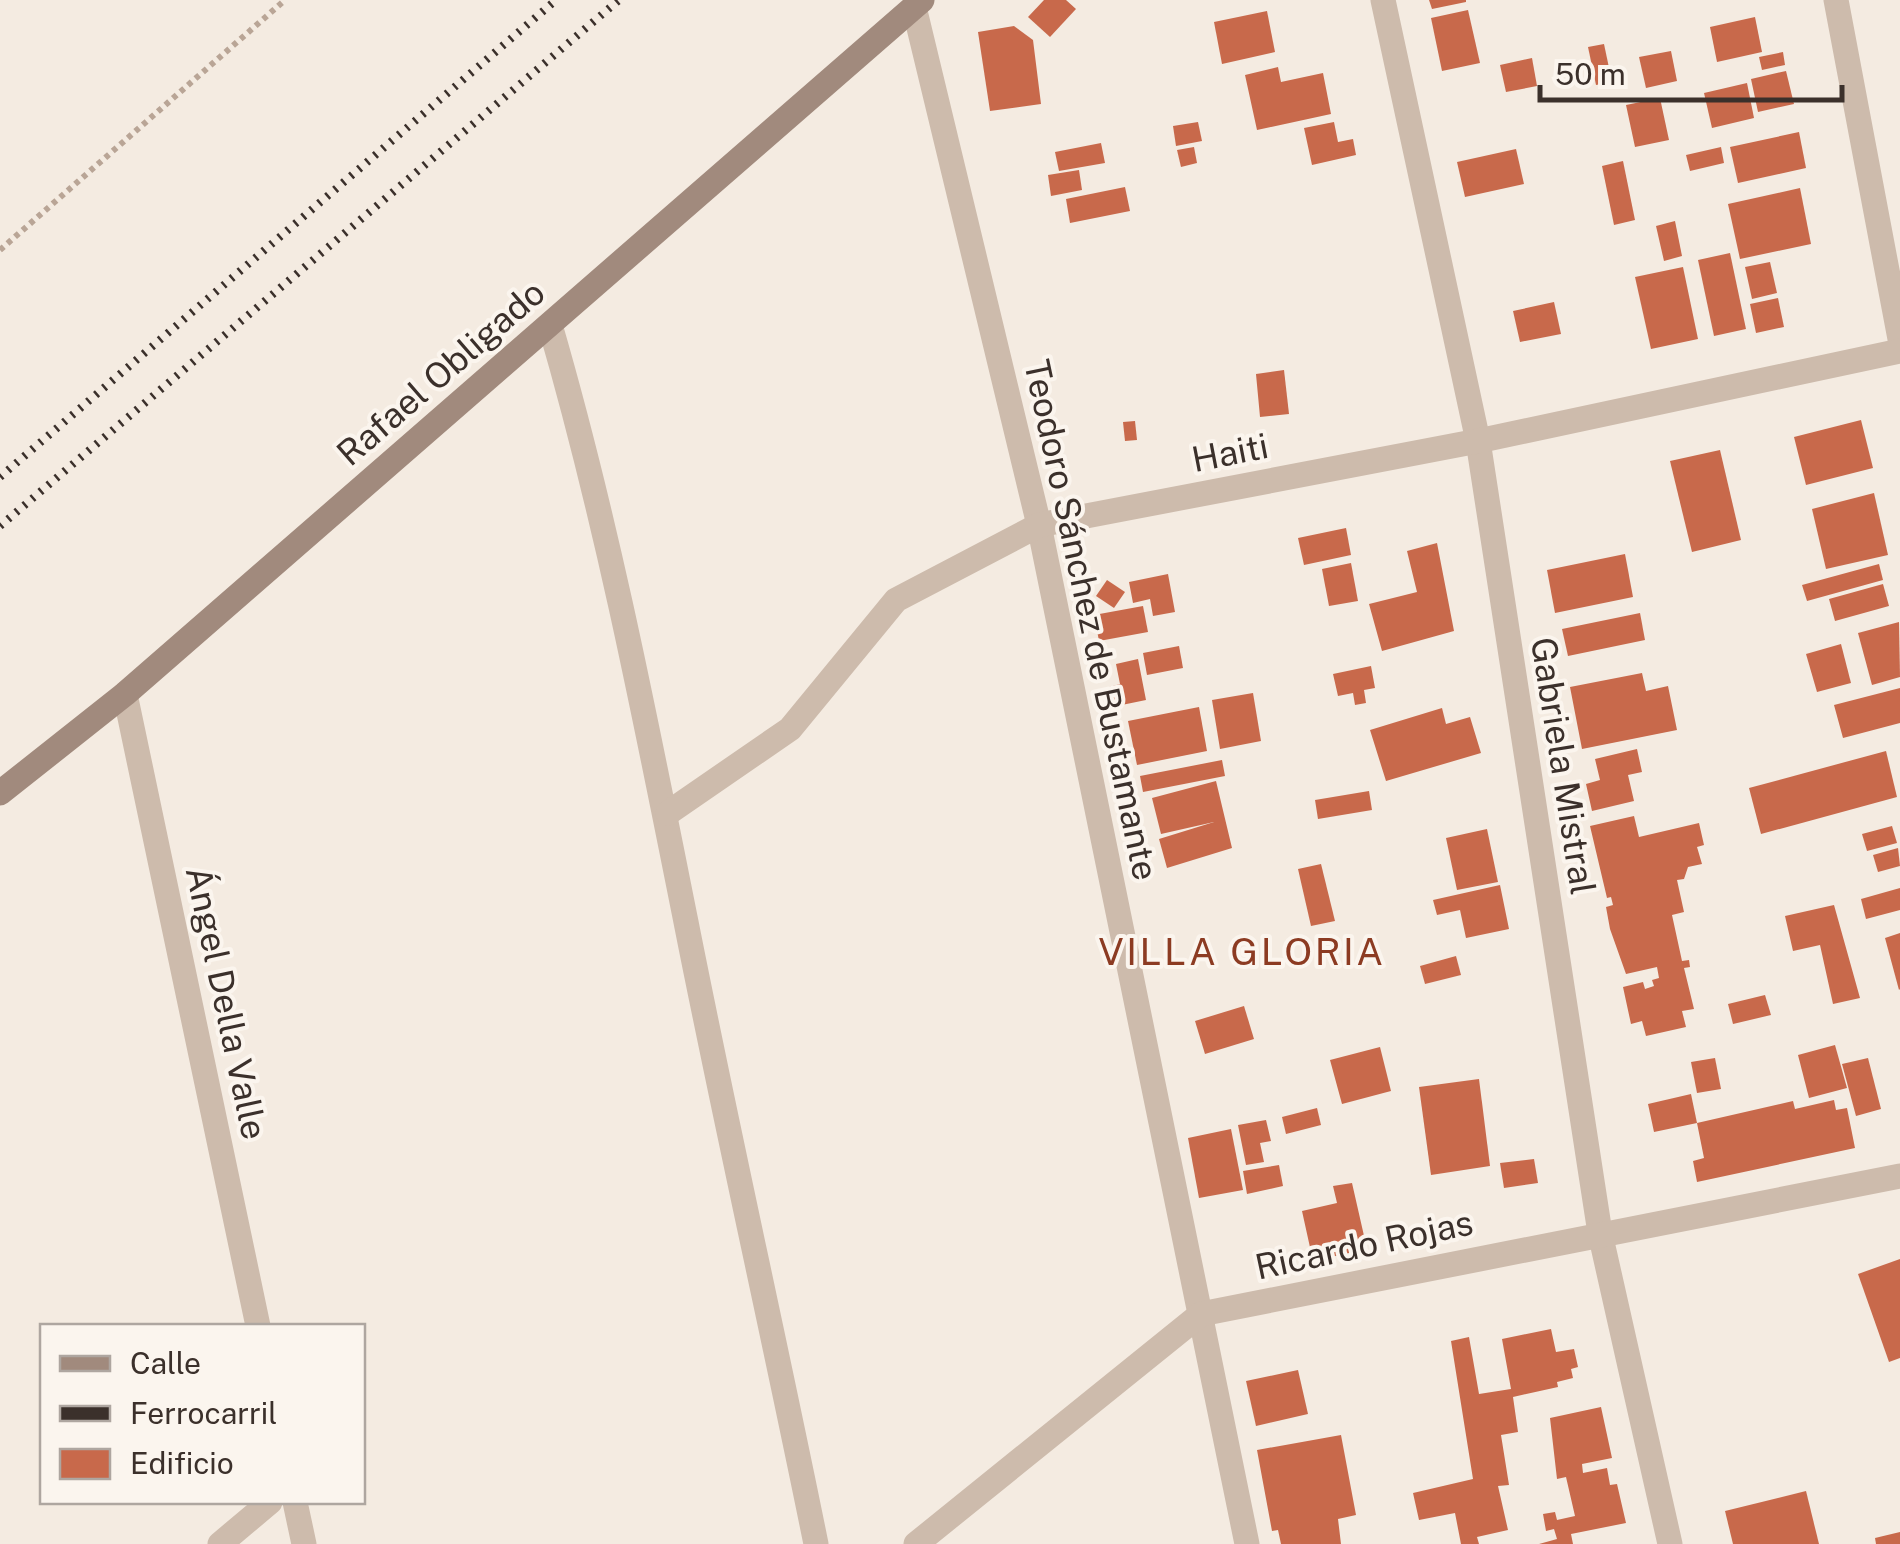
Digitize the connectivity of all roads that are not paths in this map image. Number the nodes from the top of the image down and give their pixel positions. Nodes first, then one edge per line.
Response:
1 (1383, 0) edge
2 (1836, 0) edge
3 (918, 3) edge
4 (550, 325) junction
5 (1900, 339) edge
6 (1900, 352) edge
7 (1478, 442) junction
8 (1039, 524) junction
9 (125, 694) junction
10 (0, 793) edge
11 (668, 813) junction
12 (1900, 1176) edge
13 (1600, 1233) junction
14 (1201, 1314) junction
15 (258, 1324) edge
16 (268, 1504) edge
17 (295, 1504) edge
18 (220, 1544) edge
19 (304, 1544) edge
20 (816, 1544) edge
21 (916, 1544) edge
22 (1247, 1544) edge
23 (1670, 1544) edge

1 - 7 street, Gabriela Mistral
2 - 5 street
3 - 4 street, Rafael Obligado
3 - 8 street, Teodoro Sánchez de Bustamante
4 - 9 street, Rafael Obligado
4 - 11 street
6 - 7 street, Haiti
7 - 8 street, Haiti
7 - 13 street, Gabriela Mistral
8 - 11 street, Haiti
8 - 14 street, Teodoro Sánchez de Bustamante
9 - 10 street, Rafael Obligado
9 - 15 street, Ángel Della Valle
11 - 20 street
12 - 13 street, Ricardo Rojas
13 - 14 street, Ricardo Rojas
13 - 23 street, Gabriela Mistral
14 - 21 street, Ricardo Rojas
14 - 22 street, Teodoro Sánchez de Bustamante
16 - 18 street
17 - 19 street

